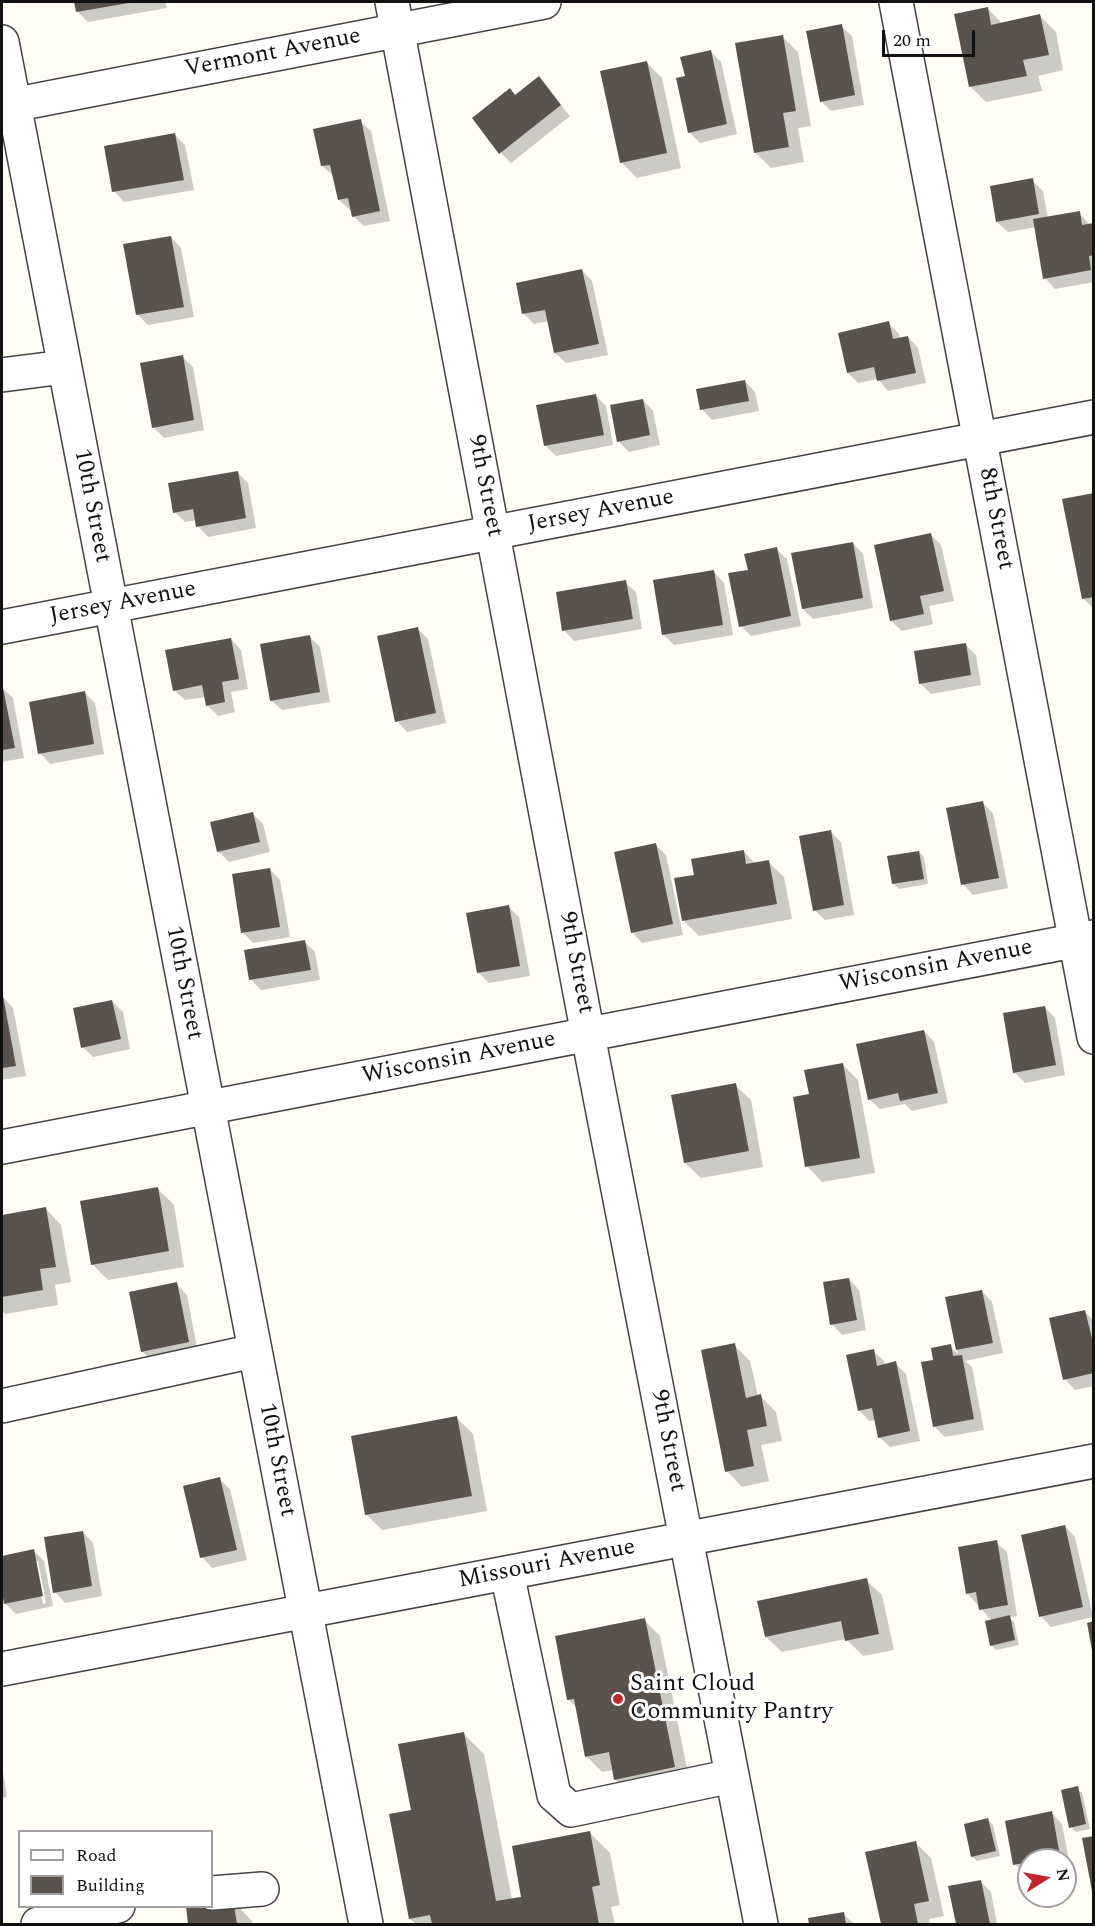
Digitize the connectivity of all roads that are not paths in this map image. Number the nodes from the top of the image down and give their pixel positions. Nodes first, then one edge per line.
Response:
1 (544, 2) edge
2 (896, 2) edge
3 (395, 16) edge
4 (2, 42) edge
5 (7, 105) edge
6 (64, 367) junction
7 (2, 375) edge
8 (1094, 417) edge
9 (980, 438) junction
10 (493, 533) junction
11 (111, 606) junction
12 (2, 627) edge
13 (1085, 938) edge
14 (588, 1035) junction
15 (1094, 1037) edge
16 (206, 1107) junction
17 (2, 1147) edge
18 (254, 1351) junction
19 (2, 1406) edge
20 (1094, 1461) edge
21 (686, 1539) junction
22 (507, 1573) junction
23 (306, 1610) junction
24 (2, 1669) edge
25 (732, 1776) junction
26 (262, 1889) dead end
27 (213, 1893) edge
28 (109, 1908) edge
29 (38, 1924) edge
30 (366, 1924) edge
31 (761, 1924) edge

1 - 3 street, Vermont Avenue
2 - 9 street, 8th Street
3 - 5 street, Vermont Avenue
3 - 10 street, 9th Street
4 - 5 street, 10th Street
5 - 6 street, 10th Street
6 - 7 street
6 - 11 street, 10th Street
8 - 9 street, Jersey Avenue
9 - 10 street, Jersey Avenue
9 - 13 street, 8th Street
10 - 11 street, Jersey Avenue
10 - 14 street, 9th Street
11 - 12 street, Jersey Avenue
11 - 16 street, 10th Street
13 - 14 street, Wisconsin Avenue
13 - 15 street, 8th Street
14 - 16 street, Wisconsin Avenue
14 - 21 street, 9th Street
16 - 17 street, Wisconsin Avenue
16 - 18 street, 10th Street
18 - 19 street
18 - 23 street, 10th Street
20 - 21 street, Missouri Avenue
21 - 22 street, Missouri Avenue
21 - 25 street, 9th Street
22 - 23 street, Missouri Avenue
22 - 25 street
23 - 24 street, Missouri Avenue
23 - 30 street, 10th Street
25 - 31 street, 9th Street
26 - 27 street
28 - 29 street

